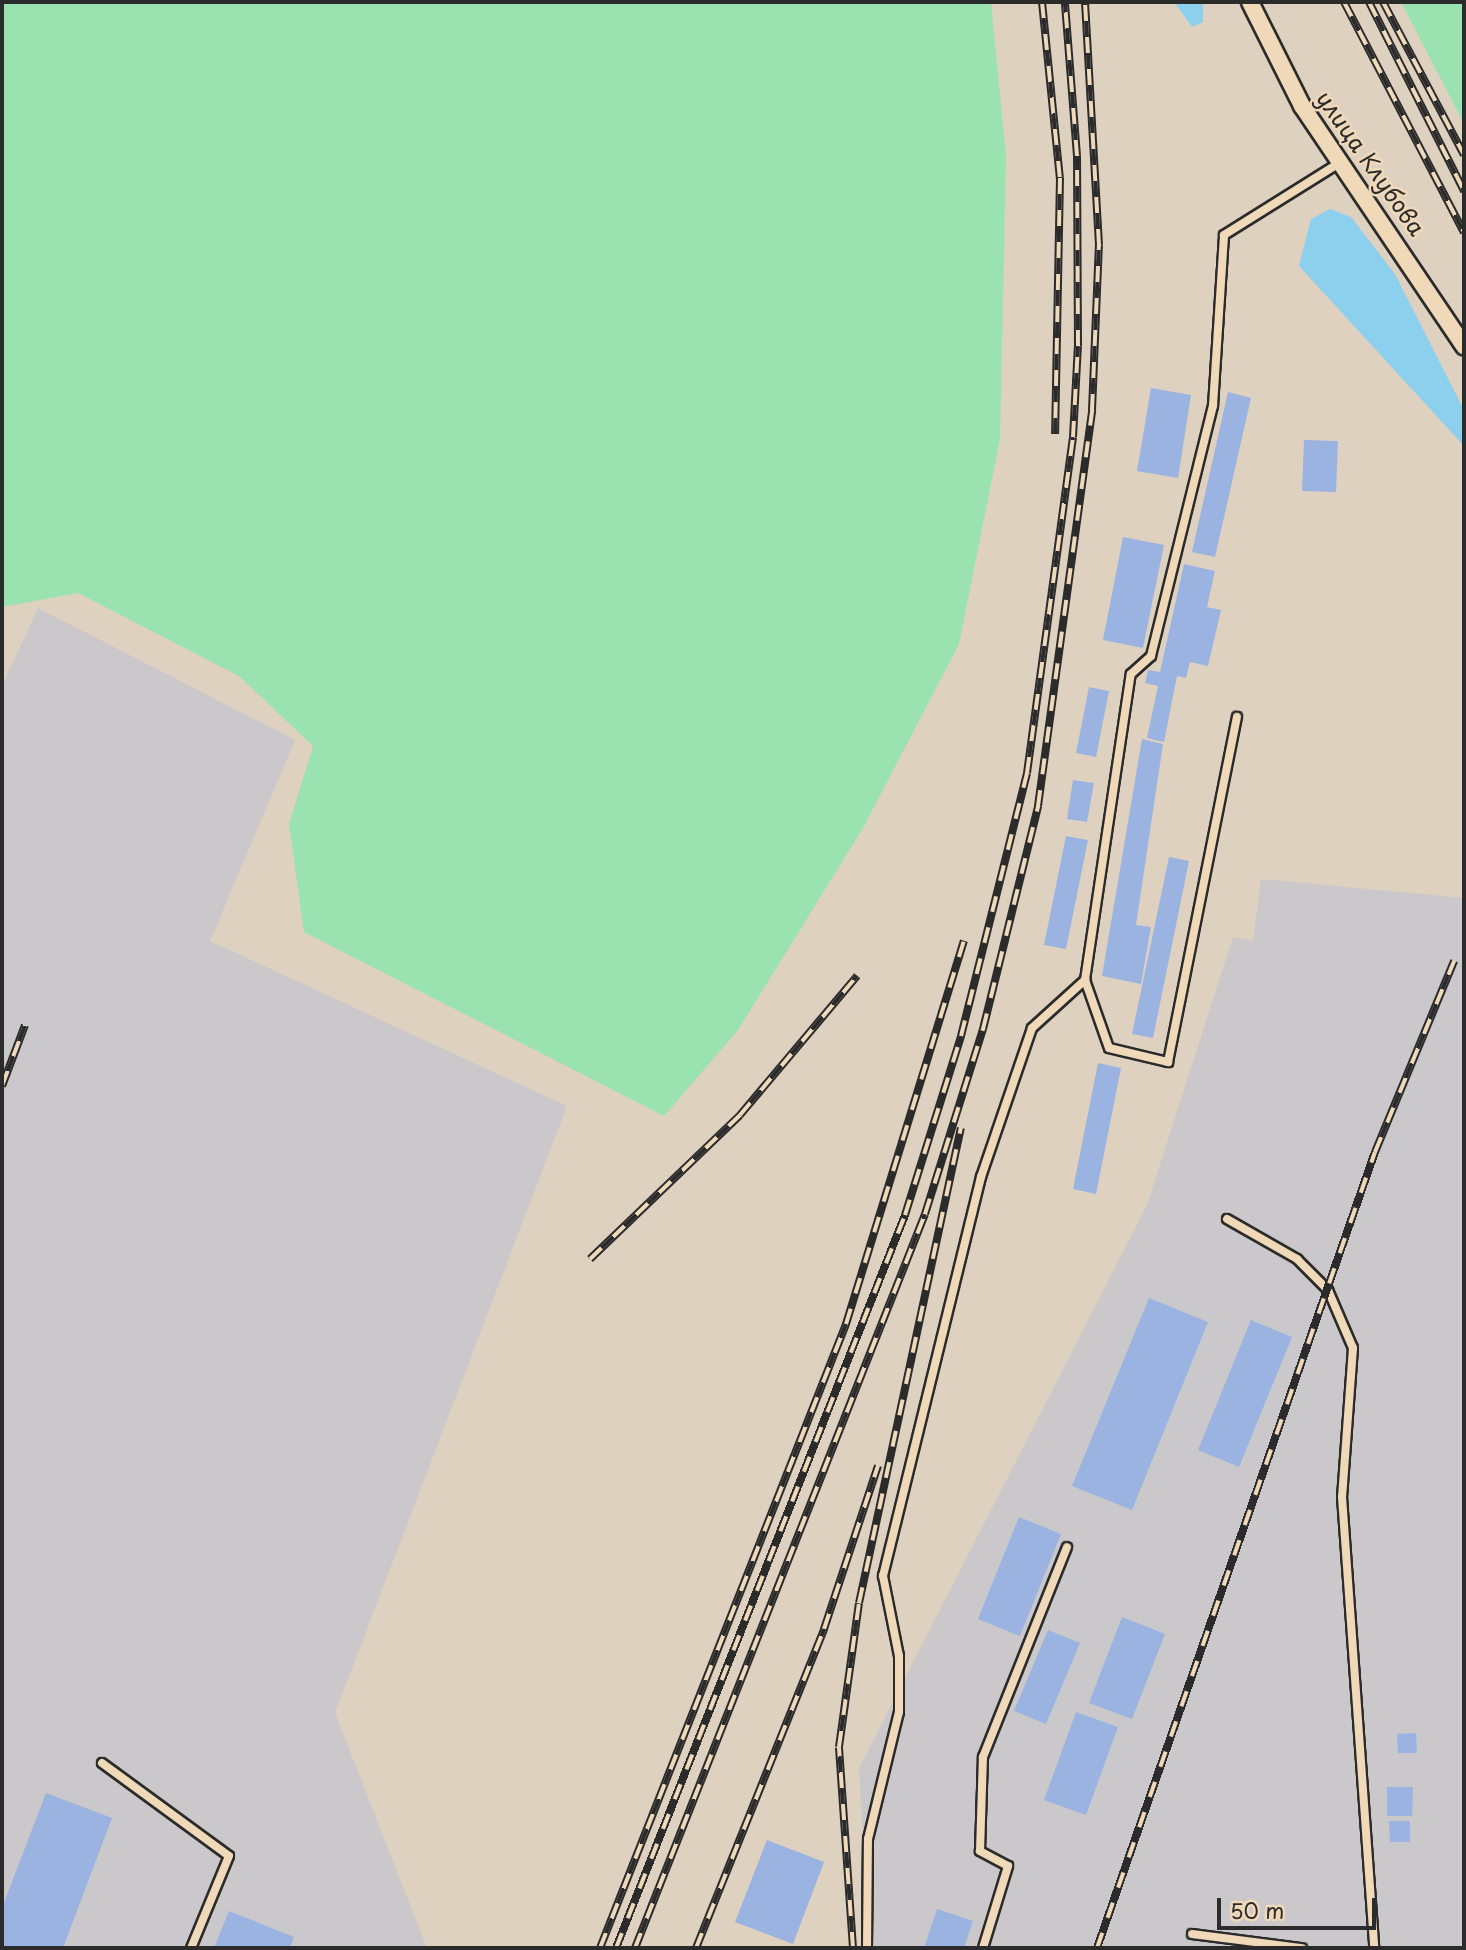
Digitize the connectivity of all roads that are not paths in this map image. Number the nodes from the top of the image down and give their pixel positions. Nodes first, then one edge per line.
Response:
1 (1250, 2) edge
2 (1341, 162) junction
3 (1464, 346) edge
4 (1237, 717) dead end
5 (1085, 981) junction
6 (1227, 1219) dead end
7 (1067, 1547) dead end
8 (102, 1763) dead end
9 (1192, 1934) dead end
10 (191, 1948) edge
11 (867, 1948) edge
12 (983, 1948) edge
13 (1302, 1948) edge
14 (1374, 1948) edge

1 - 2 street, улица Клубова
2 - 3 street, улица Клубова
2 - 5 lane
4 - 5 lane
5 - 11 lane
6 - 14 lane
7 - 12 lane
8 - 10 lane
9 - 13 lane

